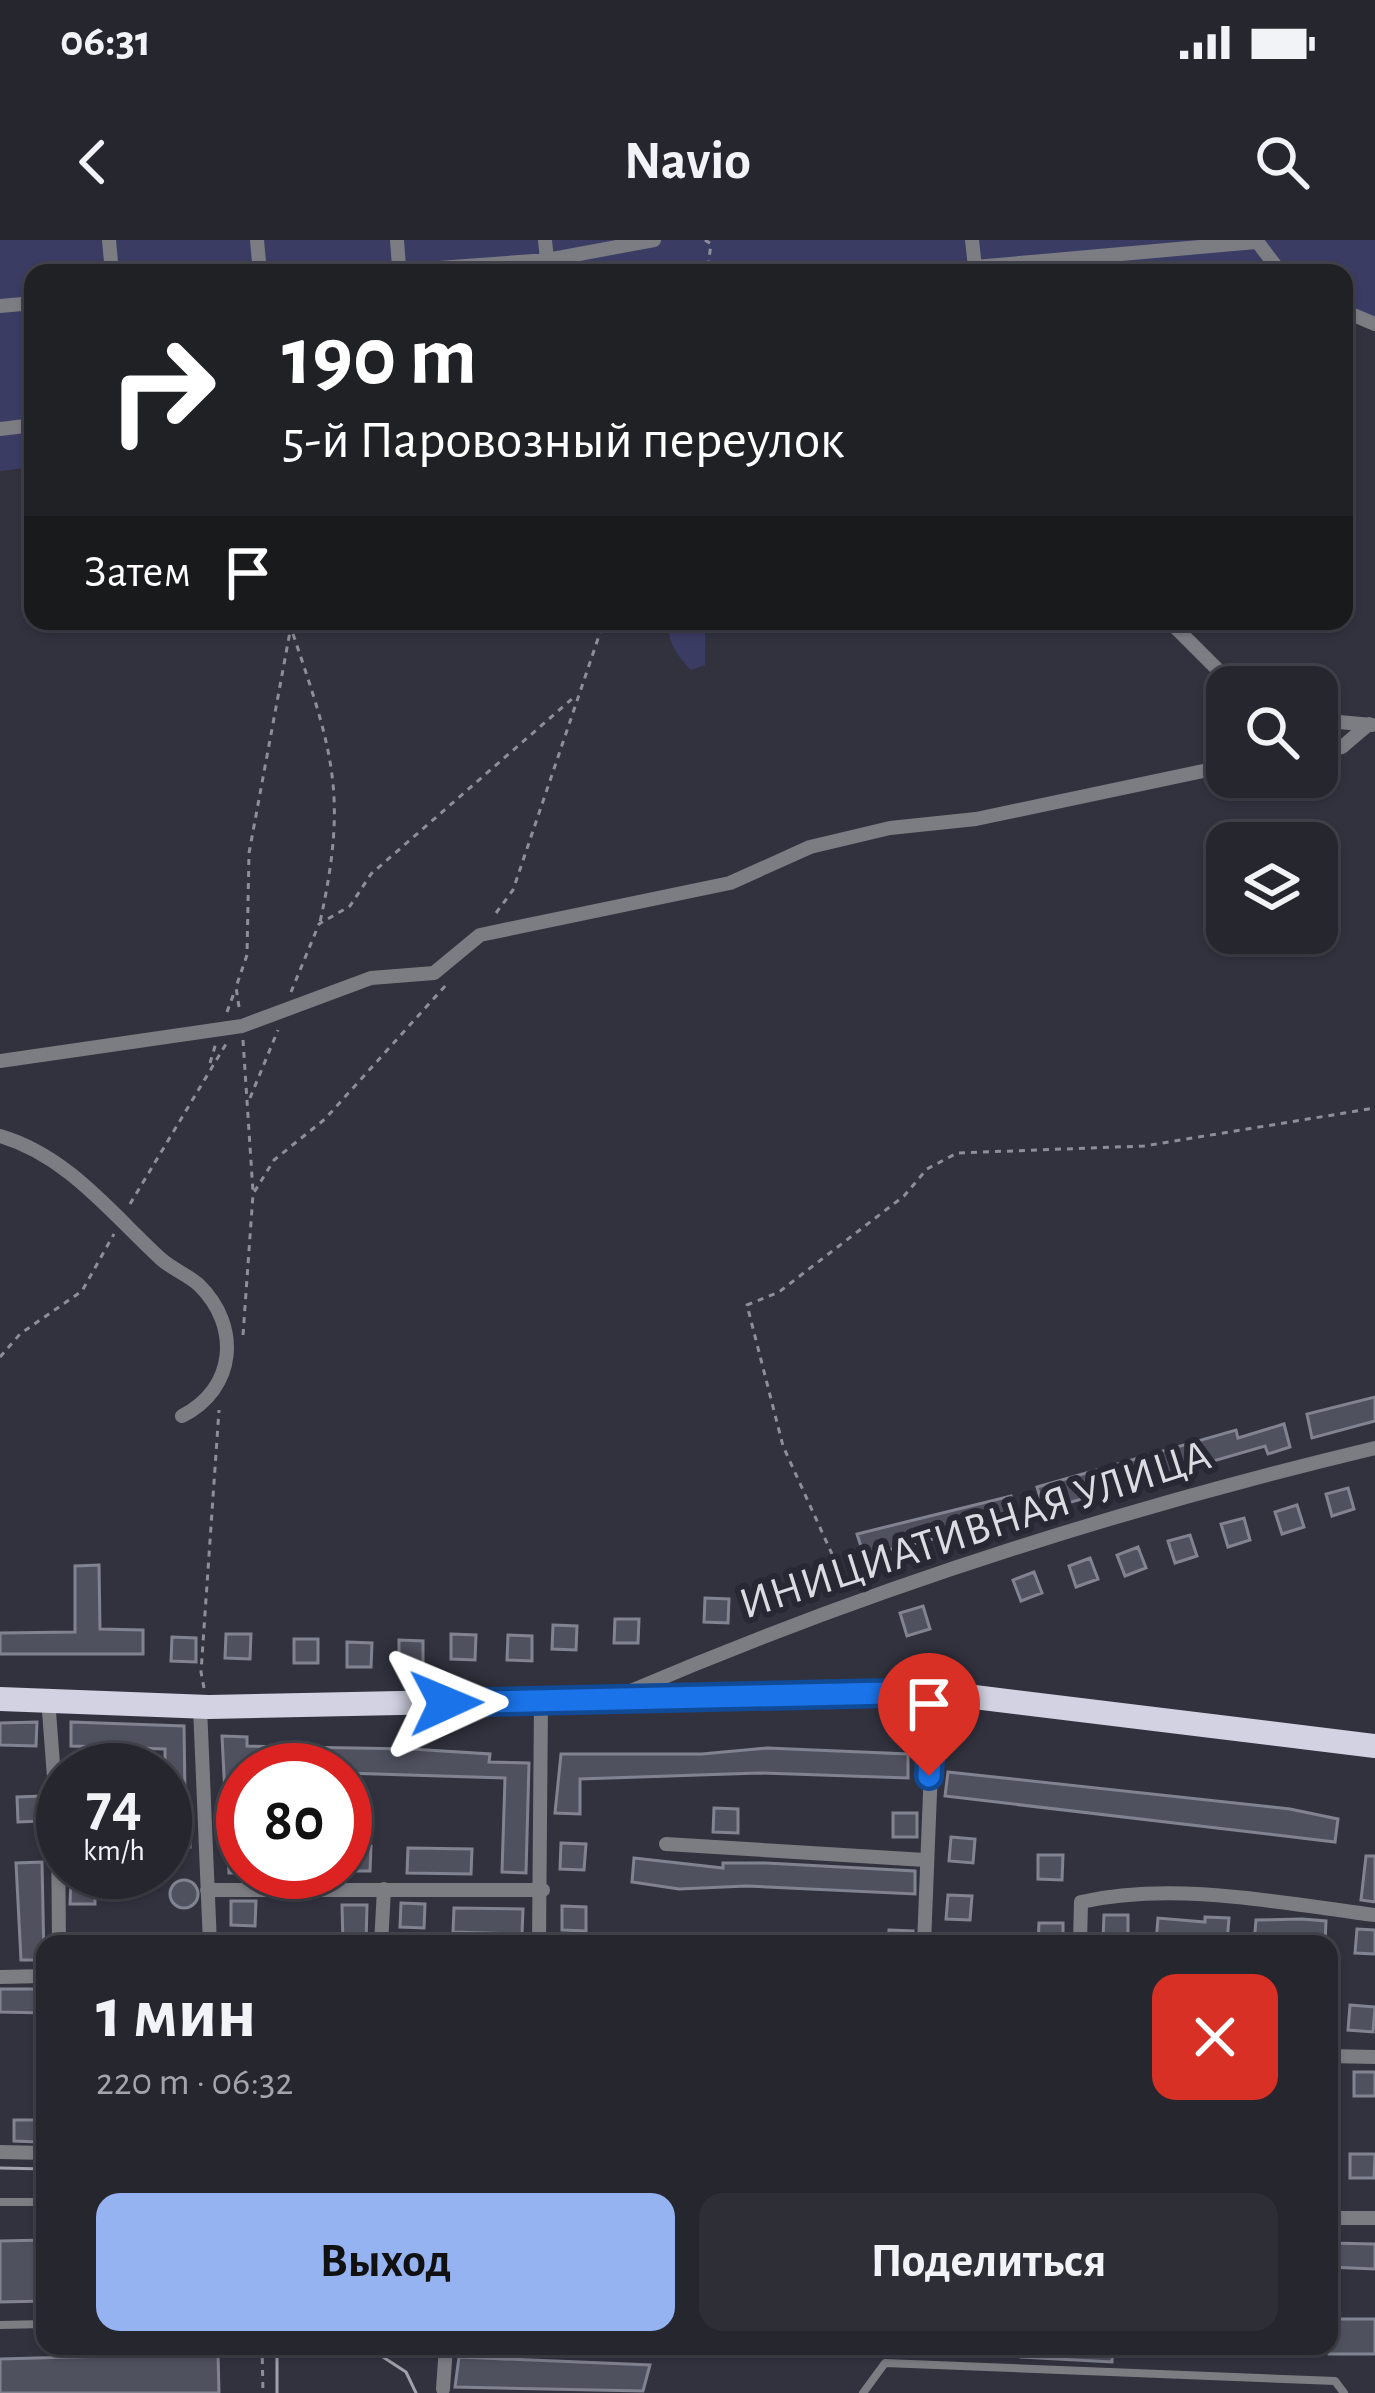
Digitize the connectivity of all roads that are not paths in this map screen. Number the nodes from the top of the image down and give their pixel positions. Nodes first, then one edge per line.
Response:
1 (545, 240) edge
2 (654, 240) edge
3 (1256, 241) edge
4 (547, 260) junction
5 (462, 264) edge
6 (1007, 264) edge
7 (1178, 630) edge
8 (1214, 666) edge
9 (1338, 721) edge
10 (1372, 725) edge
11 (1338, 748) edge
12 (1206, 770) edge
13 (0, 1061) edge
14 (0, 1136) edge
15 (182, 1416) dead end
16 (1375, 1448) edge
17 (934, 1692) junction
18 (48, 1698) junction
19 (0, 1700) edge
20 (541, 1701) junction
21 (605, 1702) junction
22 (204, 1707) junction
23 (1375, 1745) edge
24 (666, 1844) dead end
25 (925, 1860) junction
26 (384, 1889) junction
27 (208, 1890) junction
28 (543, 1890) junction
29 (1375, 1916) edge
30 (59, 1935) edge
31 (210, 1935) edge
32 (381, 1935) edge
33 (540, 1935) edge
34 (924, 1935) edge
35 (1080, 1935) edge
36 (36, 1976) edge
37 (0, 1977) edge
38 (1338, 2056) edge
39 (1375, 2057) edge
40 (0, 2152) edge
41 (36, 2152) edge
42 (0, 2202) edge
43 (36, 2202) edge
44 (1338, 2218) edge
45 (1375, 2218) edge
46 (36, 2324) edge
47 (0, 2325) edge
48 (445, 2355) edge
49 (443, 2389) dead end
50 (862, 2393) edge
51 (1344, 2393) edge

1 - 4 street
2 - 4 street
3 - 6 street
4 - 5 street
7 - 8 street
9 - 10 street
10 - 11 street
12 - 13 street
14 - 15 street
16 - 21 street, ИНИЦИАТИВНАЯ УЛИЦА
17 - 21 highway
17 - 23 highway
17 - 25 street
18 - 19 highway
18 - 22 highway
18 - 30 street
20 - 21 highway
20 - 22 highway
20 - 28 street
22 - 27 street
24 - 25 street
25 - 34 street
26 - 27 street
26 - 28 street
26 - 32 street
27 - 31 street
28 - 33 street
29 - 35 street
36 - 37 street
38 - 39 street
40 - 41 street
42 - 43 lane
44 - 45 street
46 - 47 lane
48 - 49 street
50 - 51 lane

